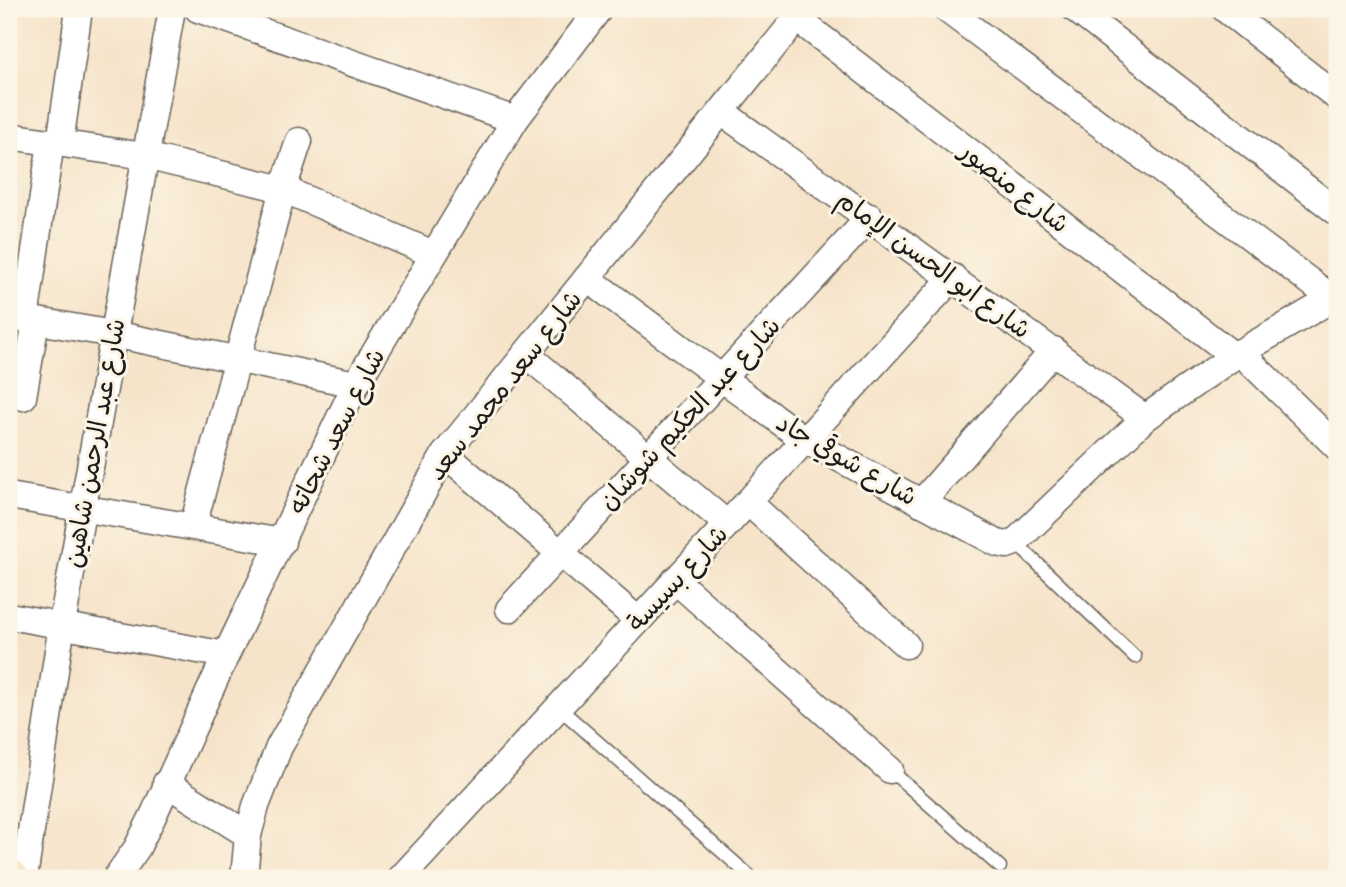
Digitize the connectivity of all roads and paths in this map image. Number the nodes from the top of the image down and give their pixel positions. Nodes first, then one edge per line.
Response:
1 (79, 9) edge
2 (172, 9) edge
3 (198, 9) edge
4 (946, 9) edge
5 (1075, 9) edge
6 (1225, 9) edge
7 (594, 10) edge
8 (800, 13) edge
9 (1337, 97) edge
10 (722, 112) junction
11 (515, 120) junction
12 (9, 136) edge
13 (299, 141) dead end
14 (56, 143) junction
15 (145, 156) junction
16 (283, 189) junction
17 (1337, 212) edge
18 (870, 217) junction
19 (433, 254) junction
20 (953, 277) junction
21 (587, 278) junction
22 (1334, 297) edge
23 (23, 319) edge
24 (113, 334) junction
25 (1054, 350) junction
26 (526, 354) junction
27 (1237, 354) junction
28 (237, 359) junction
29 (721, 378) junction
30 (356, 384) junction
31 (23, 397) dead end
32 (1145, 418) junction
33 (805, 440) junction
34 (1337, 447) edge
35 (445, 454) junction
36 (648, 457) junction
37 (9, 496) edge
38 (748, 502) junction
39 (921, 503) junction
40 (82, 508) junction
41 (727, 524) junction
42 (193, 526) junction
43 (282, 542) junction
44 (1015, 542) junction
45 (560, 553) junction
46 (675, 580) junction
47 (509, 609) dead end
48 (9, 616) edge
49 (638, 620) junction
50 (62, 624) junction
51 (906, 645) dead end
52 (226, 654) junction
53 (1135, 657) dead end
54 (558, 707) junction
55 (890, 770) joint
56 (166, 783) junction
57 (248, 835) junction
58 (1000, 867) dead end
59 (23, 878) edge
60 (116, 878) edge
61 (244, 878) edge
62 (401, 878) edge
63 (752, 878) edge

1 - 14 street
2 - 15 street, شارع عبد الرحمن شاهين
3 - 11 street
4 - 22 street
5 - 17 street
6 - 9 street
7 - 11 street, شارع سعد شحاته
8 - 10 street, شارع سعد محمد سعد
8 - 27 street, شارع منصور
10 - 18 street, شارع ابو الحسن الإمام
10 - 21 street, شارع سعد محمد سعد
11 - 19 street, شارع سعد شحاته
12 - 14 street
13 - 16 street
14 - 15 street
14 - 23 street
15 - 16 street
15 - 24 street, شارع عبد الرحمن شاهين
16 - 19 street
16 - 28 street
18 - 20 street, شارع ابو الحسن الإمام
18 - 29 street, شارع عبد الحكيم شوشان
19 - 30 street, شارع سعد شحاته
20 - 25 street, شارع ابو الحسن الإمام
20 - 33 street, شارع بسيسة
21 - 26 street, شارع سعد محمد سعد
21 - 29 street, شارع شوقي جاد
22 - 27 street
23 - 24 street
23 - 31 street
24 - 28 street
24 - 40 street, شارع عبد الرحمن شاهين
25 - 32 street, شارع ابو الحسن الإمام
25 - 39 street
26 - 35 street, شارع سعد محمد سعد
26 - 36 street
27 - 32 street
27 - 34 street, شارع منصور
28 - 30 street
28 - 42 street
29 - 33 street, شارع شوقي جاد
29 - 36 street, شارع عبد الحكيم شوشان
30 - 43 street, شارع سعد شحاته
32 - 44 street
33 - 38 street, شارع بسيسة
33 - 39 street, شارع شوقي جاد
35 - 45 street
35 - 57 street, شارع سعد محمد سعد
36 - 41 street
36 - 45 street, شارع عبد الحكيم شوشان
37 - 40 street
38 - 41 street, شارع بسيسة
38 - 51 street
39 - 44 street, شارع شوقي جاد
40 - 42 street
40 - 50 street, شارع عبد الرحمن شاهين
41 - 46 street, شارع بسيسة
42 - 43 street
43 - 52 street, شارع سعد شحاته
44 - 53 lane
45 - 47 street, شارع عبد الحكيم شوشان
45 - 49 street
46 - 49 street, شارع بسيسة
46 - 55 street
48 - 50 street
49 - 54 street, شارع بسيسة
50 - 52 street
50 - 59 street, شارع عبد الرحمن شاهين
52 - 56 street, شارع سعد شحاته
54 - 62 street, شارع بسيسة
54 - 63 lane
55 - 58 lane
56 - 57 street
56 - 60 street, شارع سعد شحاته
57 - 61 street, شارع سعد محمد سعد

